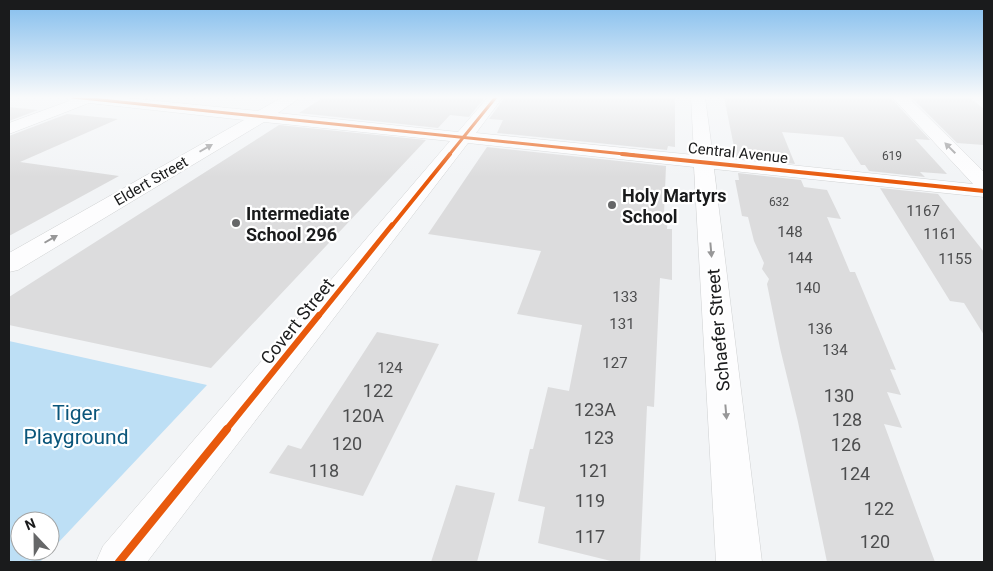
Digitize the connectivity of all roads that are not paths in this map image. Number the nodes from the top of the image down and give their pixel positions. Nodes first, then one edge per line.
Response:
1 (22, 124) edge
2 (248, 124) edge
3 (331, 124) edge
4 (475, 124) edge
5 (700, 124) edge
6 (925, 124) edge
7 (9, 129) edge
8 (463, 138) junction
9 (703, 162) junction
10 (984, 183) edge
11 (984, 191) edge
12 (9, 264) edge
13 (119, 562) edge
14 (739, 562) edge

1 - 7 street
12 -> 2 street, Eldert Street
3 - 8 street, Central Avenue
4 - 8 street, Covert Street
5 - 9 street, Schaefer Street
10 -> 6 street
8 - 9 street, Central Avenue
8 - 13 street, Covert Street
9 - 11 street, Central Avenue
9 -> 14 street, Schaefer Street

